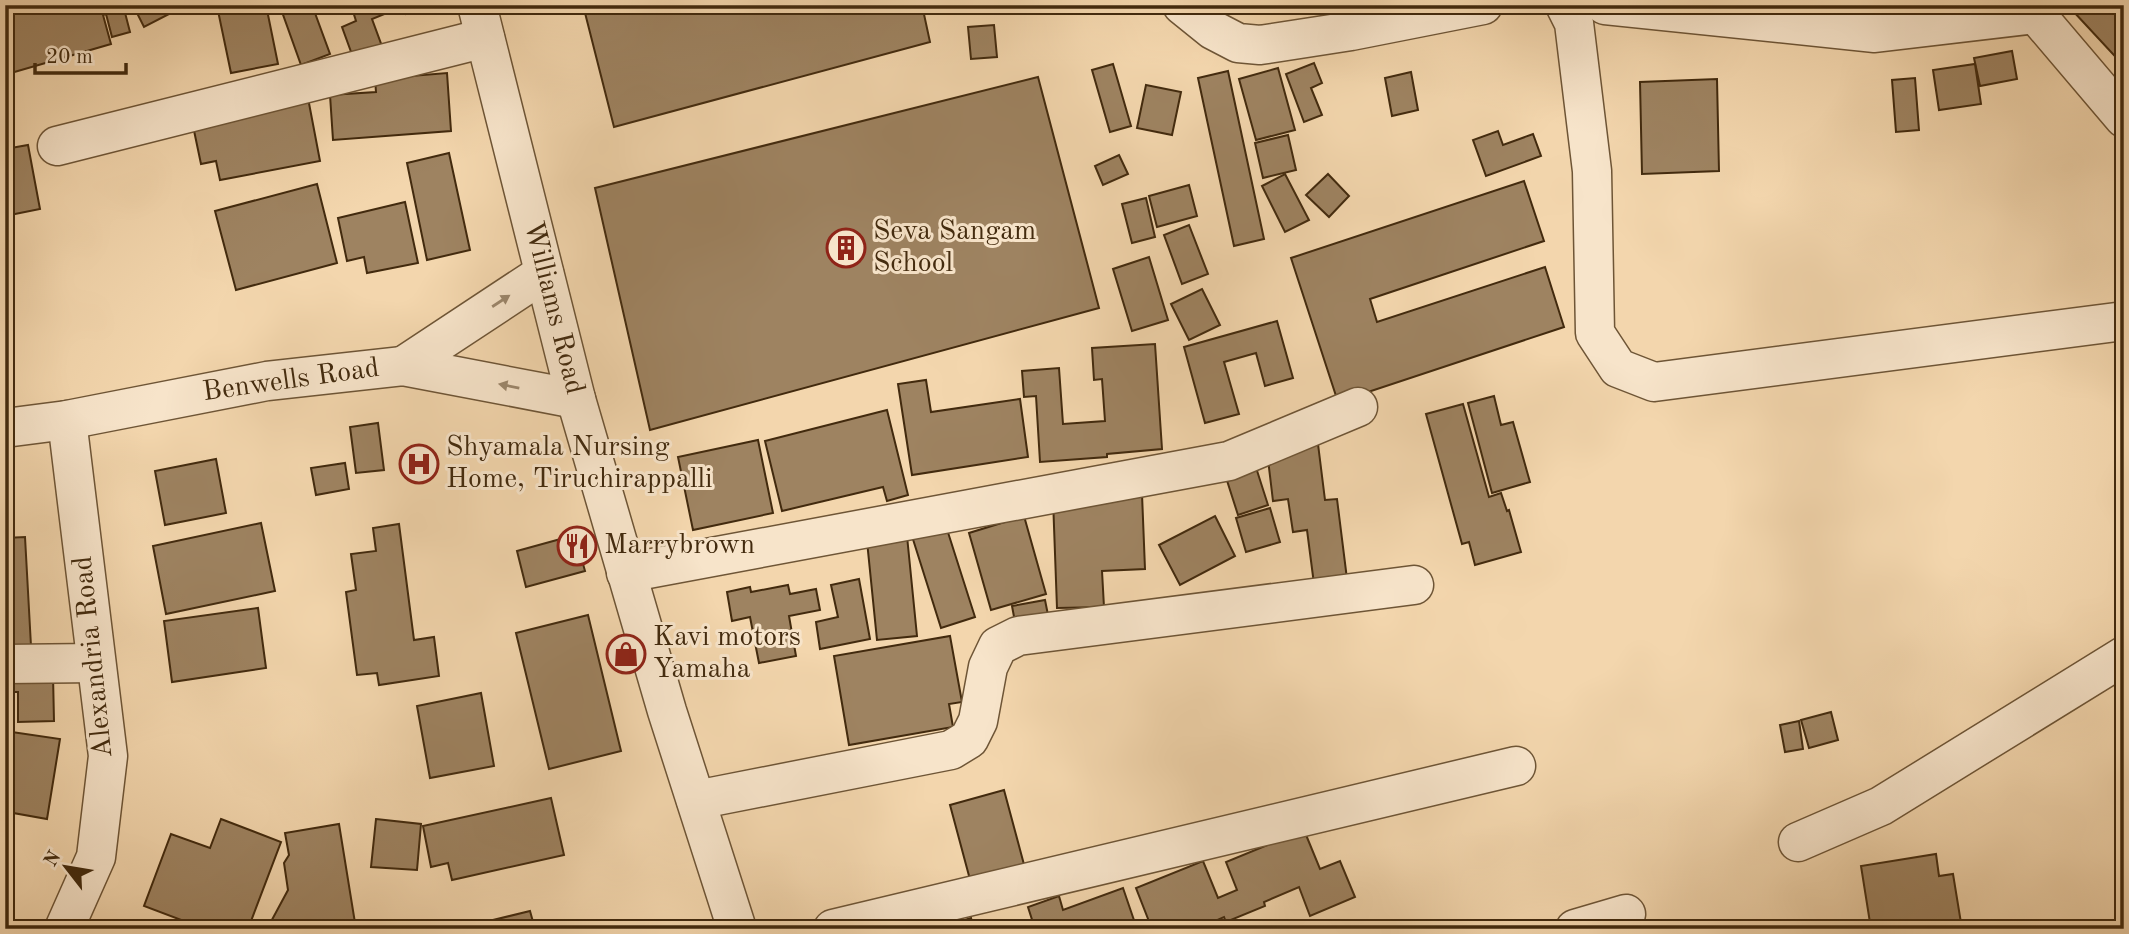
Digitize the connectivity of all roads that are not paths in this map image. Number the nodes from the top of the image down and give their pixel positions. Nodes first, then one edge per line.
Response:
1 (1182, 5) edge
2 (1483, 5) edge
3 (1565, 5) edge
4 (1605, 5) edge
5 (2032, 10) edge
6 (481, 22) edge
7 (2124, 118) edge
8 (57, 146) dead end
9 (544, 273) junction
10 (2124, 321) edge
11 (403, 366) junction
12 (576, 399) junction
13 (1358, 407) dead end
14 (67, 421) junction
15 (5, 428) edge
16 (626, 573) junction
17 (1414, 584) dead end
18 (2124, 656) edge
19 (96, 663) junction
20 (5, 664) edge
21 (1516, 766) dead end
22 (696, 800) junction
23 (1798, 842) dead end
24 (1626, 914) dead end
25 (1584, 927) edge
26 (64, 929) edge
27 (737, 929) edge
28 (832, 929) edge

1 - 2 street
3 - 10 street
4 - 5 street
5 - 7 street
6 - 8 street
6 - 9 street, Williams Road
11 -> 9 street
9 - 12 street, Williams Road
12 -> 11 street, Benwells Road
11 - 14 street, Benwells Road
12 - 16 street, Williams Road
13 - 16 street
14 - 15 street, Benwells Road
14 - 19 street, Alexandria Road
16 - 22 street, Williams Road
17 - 22 street
18 - 23 street
19 - 20 street
19 - 26 street, Alexandria Road
21 - 28 street
22 - 27 street, Williams Road
24 - 25 street

